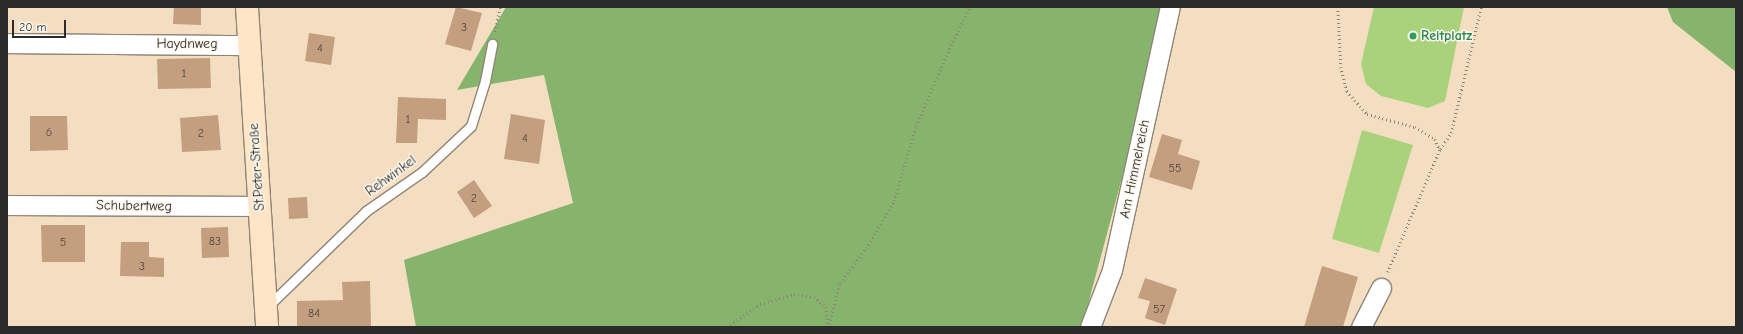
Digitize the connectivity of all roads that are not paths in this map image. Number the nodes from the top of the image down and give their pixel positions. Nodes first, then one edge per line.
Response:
1 (247, 7) edge
2 (1170, 7) edge
3 (7, 43) edge
4 (492, 44) road end
5 (248, 45) junction
6 (7, 205) edge
7 (260, 206) junction
8 (1381, 288) road end
9 (267, 317) edge
10 (1090, 327) edge
11 (1361, 327) edge

1 - 5 main road, St.Peter-Straße
2 - 10 street, Am Himmelreich
3 - 5 street, Haydnweg
4 - 9 lane, Rehwinkel
5 - 7 main road, St.Peter-Straße
6 - 7 street, Schubertweg
7 - 9 main road, St.Peter-Straße
8 - 11 street

